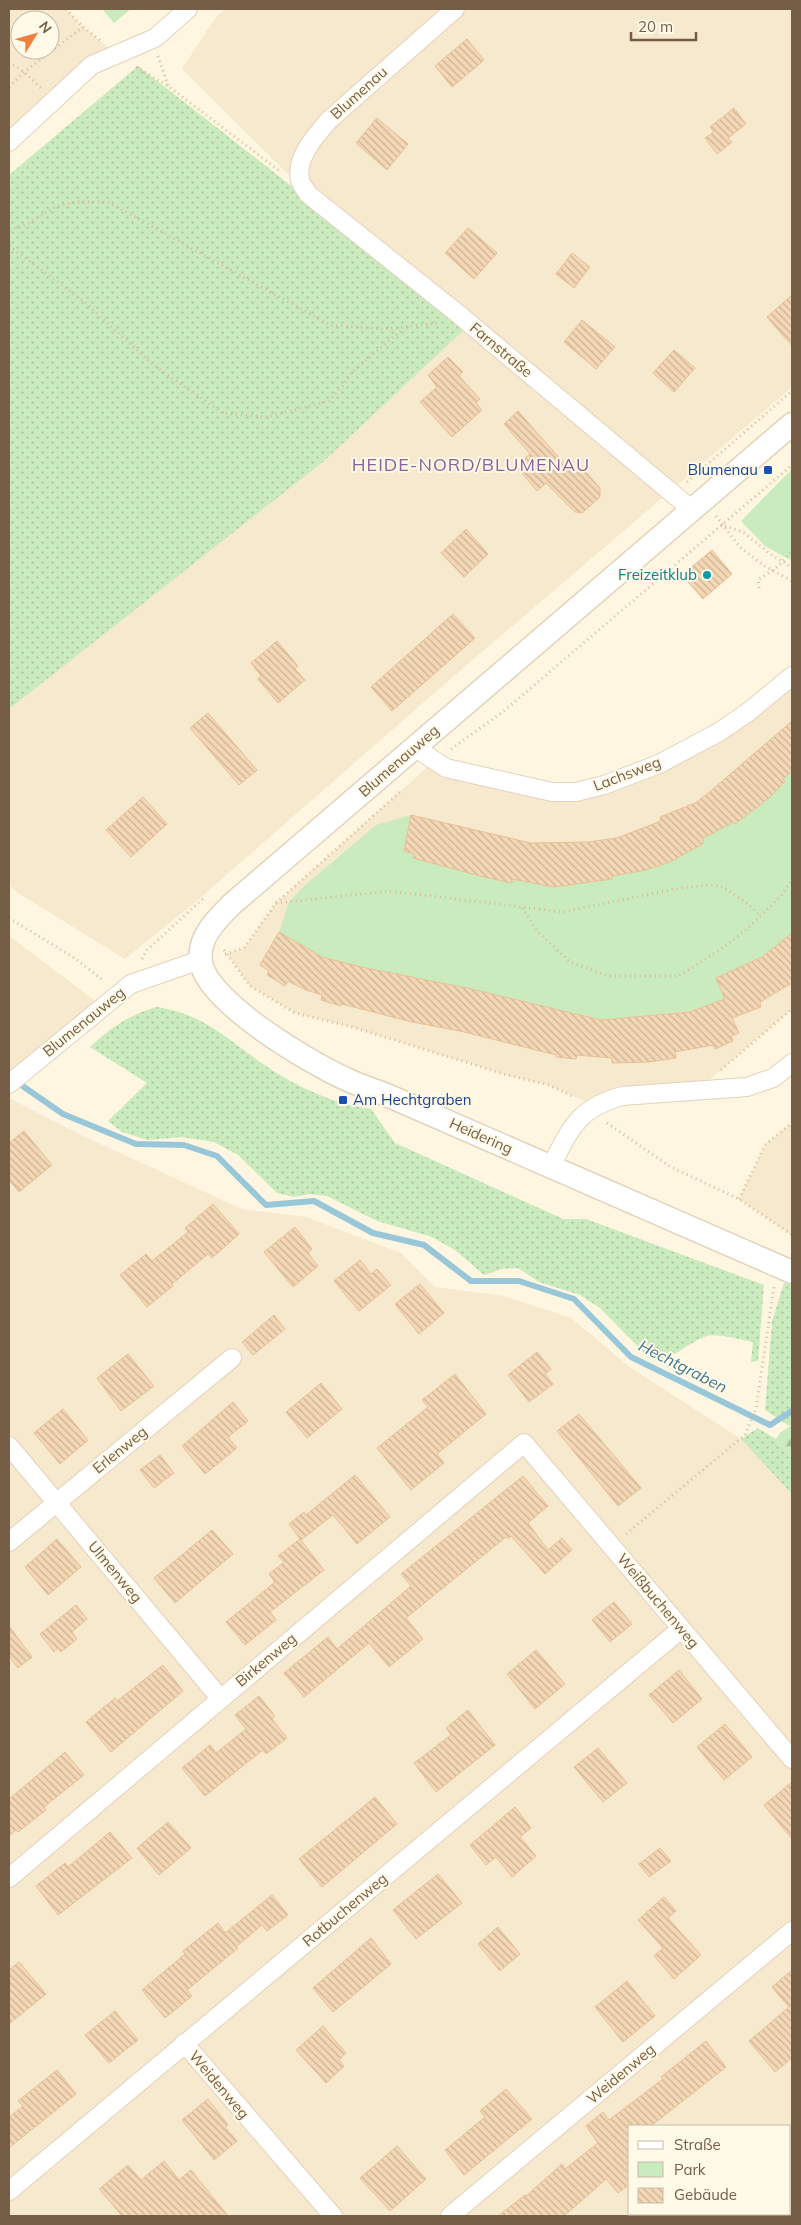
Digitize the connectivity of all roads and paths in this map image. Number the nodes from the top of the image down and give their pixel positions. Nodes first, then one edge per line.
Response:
1 (66, 9) edge
2 (188, 9) edge
3 (455, 9) edge
4 (83, 26) junction
5 (155, 38) junction
6 (118, 55) junction
7 (9, 62) edge
8 (24, 72) junction
9 (168, 86) junction
10 (9, 88) edge
11 (55, 99) junction
12 (15, 125) edge
13 (9, 142) edge
14 (308, 194) junction
15 (9, 229) edge
16 (9, 246) edge
17 (457, 313) junction
18 (404, 328) junction
19 (792, 424) edge
20 (792, 465) edge
21 (697, 504) junction
22 (724, 525) junction
23 (792, 552) edge
24 (783, 562) junction
25 (792, 567) edge
26 (772, 570) junction
27 (792, 581) edge
28 (759, 588) dead end
29 (792, 676) edge
30 (414, 747) junction
31 (436, 760) junction
32 (406, 786) dead end
33 (792, 880) edge
34 (276, 903) junction
35 (522, 908) junction
36 (760, 915) junction
37 (9, 918) edge
38 (200, 960) junction
39 (118, 993) junction
40 (792, 1008) edge
41 (792, 1063) edge
42 (9, 1084) edge
43 (696, 1091) junction
44 (595, 1106) junction
45 (792, 1123) edge
46 (552, 1166) junction
47 (739, 1199) junction
48 (792, 1235) edge
49 (786, 1270) edge
50 (232, 1358) dead end
51 (524, 1443) joint
52 (9, 1446) edge
53 (57, 1502) junction
54 (9, 1542) edge
55 (612, 1546) junction
56 (682, 1630) junction
57 (220, 1698) junction
58 (792, 1759) edge
59 (9, 1878) edge
60 (792, 1932) edge
61 (184, 2044) junction
62 (9, 2191) edge
63 (333, 2216) edge
64 (450, 2216) edge

1 - 4 path
2 - 5 street
3 - 14 street, Blumenau
4 - 6 path
4 - 8 path
5 - 6 street
5 - 9 path
6 - 9 path
6 - 11 street
7 - 8 path
8 - 10 path
8 - 11 path
9 - 14 path
11 - 12 street
12 - 13 street
14 - 17 street, Farnstraße
15 - 18 path
16 - 18 path
17 - 18 path
17 - 21 street, Farnstraße
19 - 21 street, Blumenauweg
20 - 22 path
21 - 22 path
21 - 30 street, Blumenauweg
22 - 24 path
22 - 26 path
22 - 31 path
23 - 24 path
24 - 25 path
24 - 26 path
26 - 27 path
26 - 28 path
29 - 31 street, Lachsweg
30 - 31 street, Lachsweg
30 - 38 street, Blumenauweg
32 - 34 path
33 - 36 path
34 - 35 path
34 - 44 path
35 - 36 path
35 - 36 path
37 - 39 path
38 - 39 street, Blumenauweg
38 - 46 street, Heidering
39 - 42 street, Blumenauweg
40 - 43 path
41 - 43 street
43 - 44 street
44 - 46 street
44 - 47 path
45 - 47 path
46 - 49 street, Heidering
47 - 48 path
49 - 55 path
50 - 53 street, Erlenweg
51 - 55 street, Weißbuchenweg
51 - 57 street, Birkenweg
52 - 53 street, Ulmenweg
53 - 54 street, Erlenweg
53 - 57 street, Ulmenweg
55 - 56 street, Weißbuchenweg
56 - 58 street, Weißbuchenweg
56 - 61 street, Rotbuchenweg
57 - 59 street, Birkenweg
60 - 64 street, Weidenweg
61 - 62 street, Rotbuchenweg
61 - 63 street, Weidenweg

